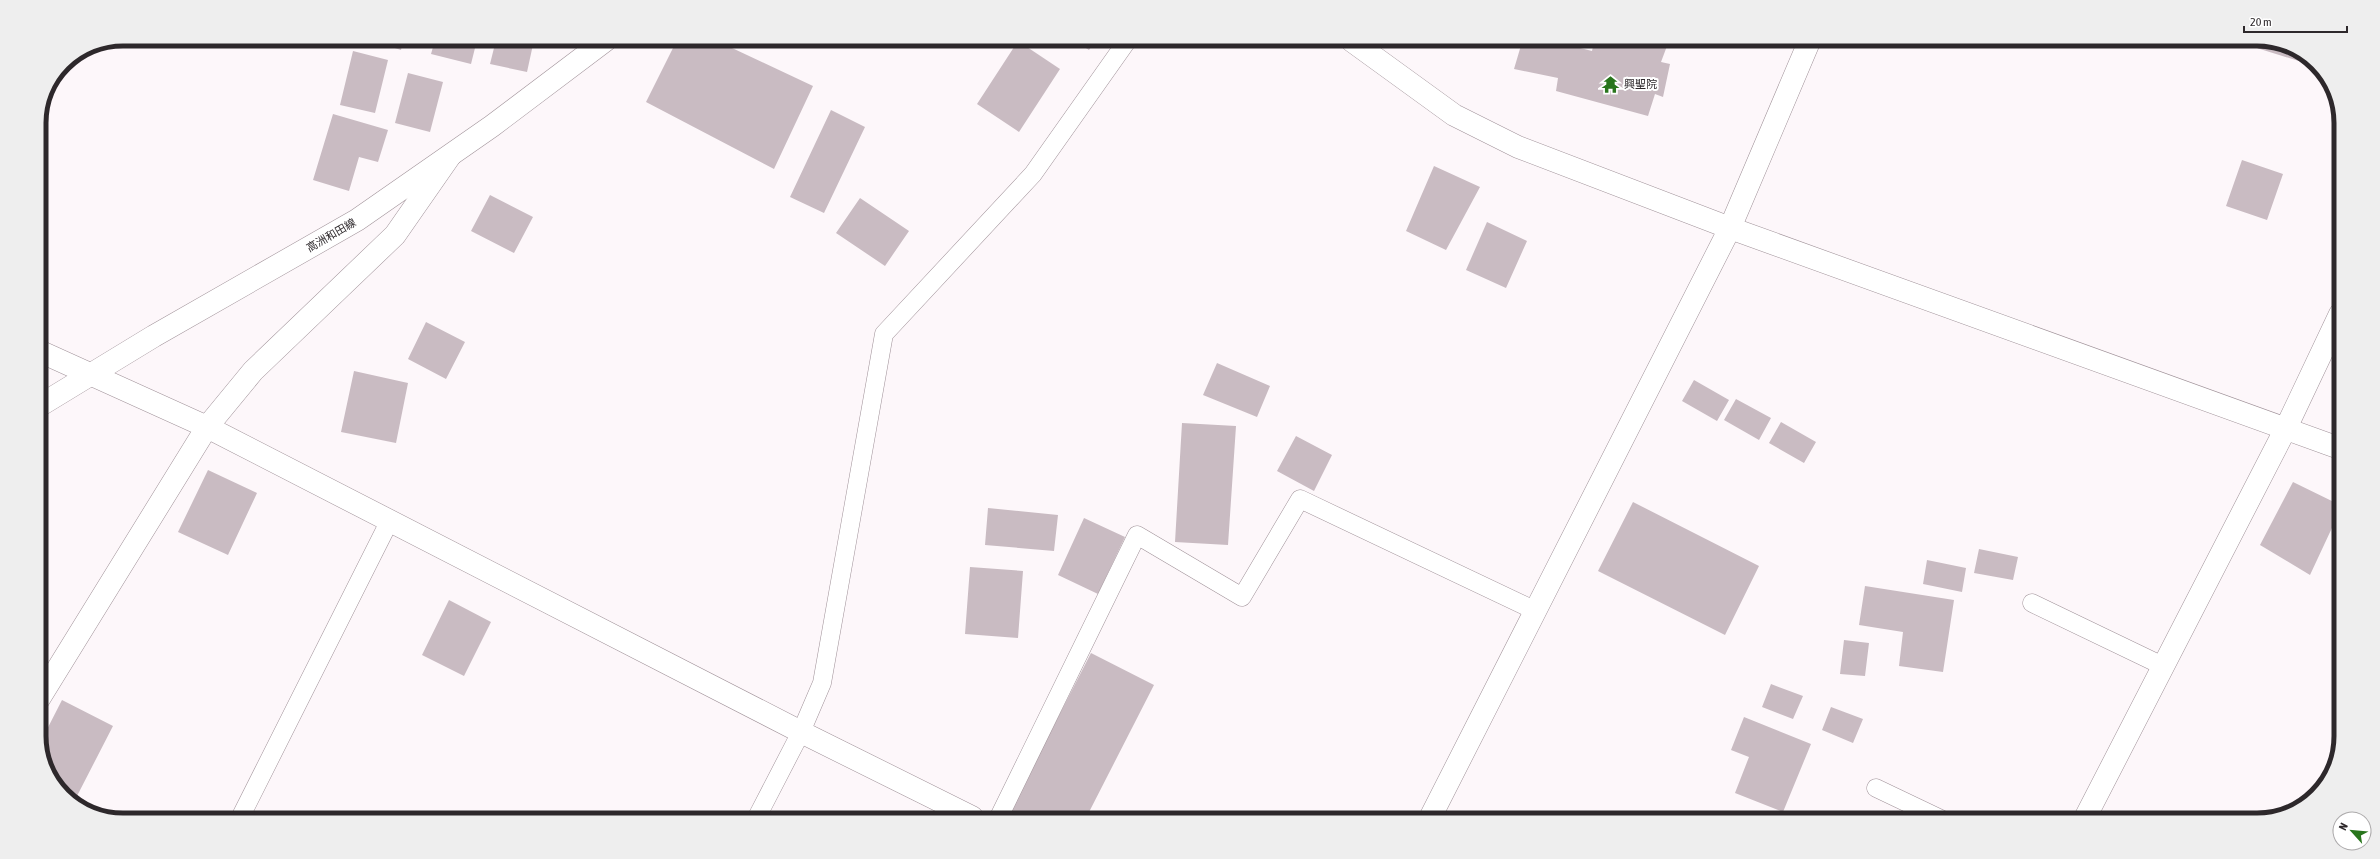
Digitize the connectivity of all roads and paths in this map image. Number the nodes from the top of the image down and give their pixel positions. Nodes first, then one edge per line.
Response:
1 (598, 46) edge
2 (1123, 46) edge
3 (1358, 46) edge
4 (1807, 46) edge
5 (451, 154) junction
6 (1730, 228) junction
7 (2334, 327) edge
8 (46, 354) edge
9 (91, 375) junction
10 (46, 402) edge
11 (207, 427) junction
12 (2286, 428) junction
13 (2334, 446) edge
14 (390, 520) junction
15 (2032, 603) dead end
16 (1536, 611) junction
17 (2163, 666) junction
18 (46, 688) edge
19 (801, 732) junction
20 (1876, 788) dead end
21 (243, 813) edge
22 (759, 813) edge
23 (964, 813) edge
24 (1001, 813) edge
25 (1433, 813) edge
26 (1928, 813) edge
27 (2088, 813) edge

1 - 5 street, 高洲和田線
2 - 19 lane
3 - 6 street
4 - 6 street
5 - 9 street, 高洲和田線
5 - 11 street
6 - 12 street
6 - 16 street
7 - 12 street
8 - 9 street
9 - 10 street, 高洲和田線
9 - 11 street
11 - 14 street
11 - 18 street
12 - 13 street
12 - 17 street
14 - 19 street
14 - 21 lane
15 - 17 lane
16 - 24 lane
16 - 25 street
17 - 27 street
19 - 22 lane
19 - 23 street
20 - 26 lane

